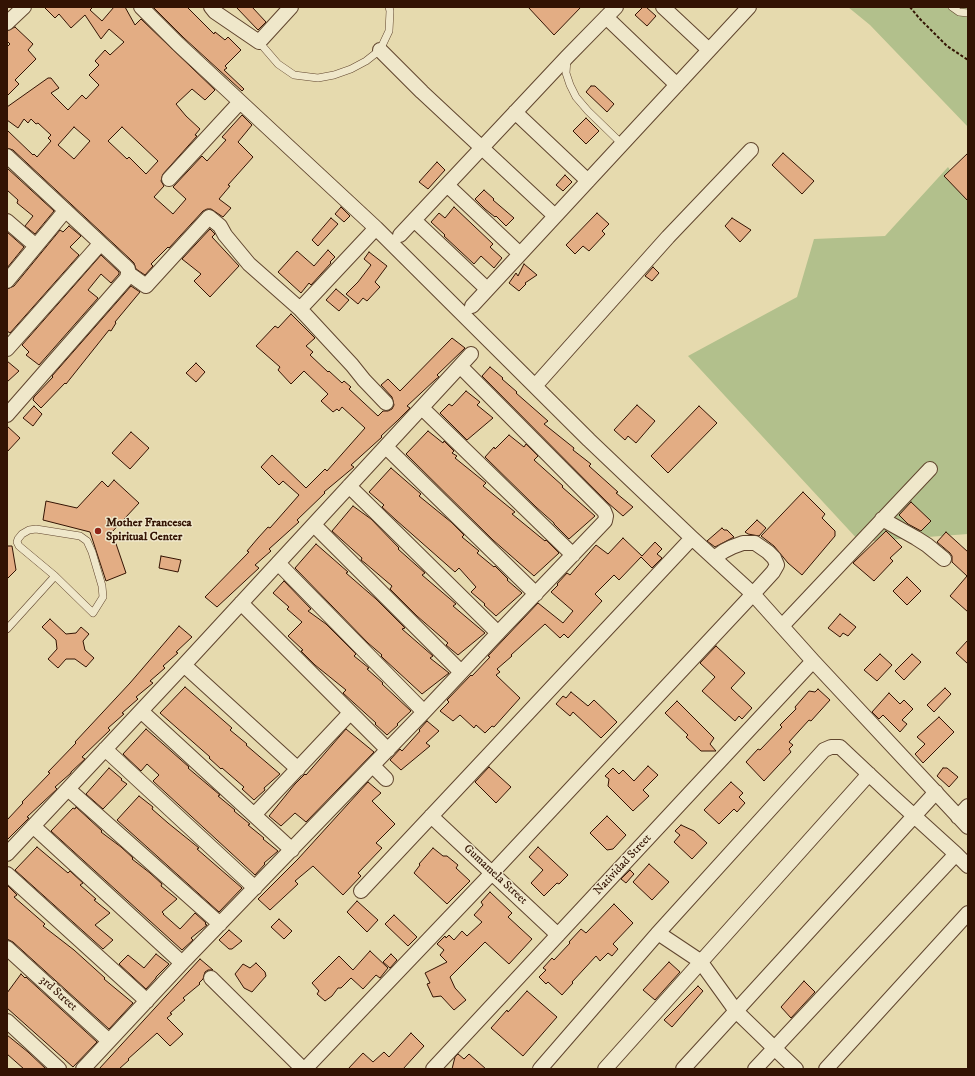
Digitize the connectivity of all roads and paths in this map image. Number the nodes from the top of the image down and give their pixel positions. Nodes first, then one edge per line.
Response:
1 (24, 7) edge
2 (141, 7) edge
3 (211, 7) edge
4 (291, 7) edge
5 (389, 7) edge
6 (616, 7) edge
7 (663, 7) edge
8 (910, 7) edge
9 (952, 7) edge
10 (742, 9) edge
11 (968, 13) edge
12 (606, 17) junction
13 (7, 23) edge
14 (259, 42) junction
15 (380, 50) junction
16 (710, 50) junction
17 (567, 57) junction
18 (968, 60) edge
19 (677, 85) junction
20 (240, 102) junction
21 (515, 112) junction
22 (622, 144) junction
23 (482, 148) junction
24 (751, 150) dead end
25 (7, 156) edge
26 (169, 179) dead end
27 (588, 181) junction
28 (447, 185) junction
29 (65, 211) junction
30 (555, 216) junction
31 (414, 220) junction
32 (7, 221) edge
33 (376, 228) junction
34 (400, 235) dead end
35 (100, 244) junction
36 (36, 246) junction
37 (520, 254) junction
38 (128, 273) junction
39 (7, 281) edge
40 (487, 289) junction
41 (472, 306) dead end
42 (300, 309) junction
43 (7, 349) edge
44 (471, 354) dead end
45 (460, 366) junction
46 (535, 386) junction
47 (386, 403) dead end
48 (422, 408) junction
49 (7, 414) edge
50 (386, 447) junction
51 (930, 469) dead end
52 (349, 486) junction
53 (882, 519) junction
54 (314, 524) junction
55 (692, 538) junction
56 (573, 555) junction
57 (714, 558) junction
58 (944, 559) dead end
59 (278, 563) junction
60 (55, 576) junction
61 (536, 594) junction
62 (753, 594) junction
63 (241, 603) junction
64 (782, 626) junction
65 (7, 629) edge
66 (498, 633) junction
67 (814, 661) junction
68 (184, 665) junction
69 (462, 672) junction
70 (141, 711) junction
71 (424, 712) junction
72 (350, 713) junction
73 (105, 749) junction
74 (388, 750) junction
75 (373, 766) junction
76 (298, 769) junction
77 (869, 774) junction
78 (386, 779) dead end
79 (68, 789) junction
80 (936, 792) junction
81 (968, 806) edge
82 (254, 815) junction
83 (431, 816) junction
84 (914, 816) junction
85 (958, 817) junction
86 (32, 826) junction
87 (968, 827) edge
88 (292, 850) junction
89 (7, 854) edge
90 (956, 854) junction
91 (968, 866) edge
92 (492, 873) junction
93 (7, 874) edge
94 (255, 888) junction
95 (361, 891) dead end
96 (968, 913) edge
97 (220, 924) junction
98 (658, 933) junction
99 (558, 935) junction
100 (7, 948) edge
101 (700, 961) junction
102 (182, 963) junction
103 (211, 978) dead end
104 (147, 1000) junction
105 (736, 1011) junction
106 (7, 1021) edge
107 (109, 1041) junction
108 (774, 1048) junction
109 (59, 1069) edge
110 (83, 1069) edge
111 (304, 1069) edge
112 (433, 1069) edge
113 (540, 1069) edge
114 (605, 1069) edge
115 (683, 1069) edge
116 (756, 1069) edge
117 (796, 1069) edge
118 (826, 1069) edge

1 - 13 street
2 - 20 street
3 - 14 street
4 - 14 street
5 - 15 lane
6 - 12 street
7 - 16 street
8 - 18 path
9 - 11 lane
10 - 16 street
12 - 17 street
12 - 19 street
14 - 15 lane
15 - 23 street
16 - 19 street
17 - 21 street
17 - 22 lane
19 - 22 street
20 - 26 street
20 - 33 street
21 - 23 street
21 - 27 street
22 - 27 street
23 - 28 street
23 - 30 street
24 - 46 street
25 - 29 street
27 - 30 street
28 - 31 street
28 - 37 street
29 - 35 street
29 - 36 street
30 - 37 street
31 - 34 street
31 - 40 street
32 - 36 street
33 - 42 street
33 - 46 street
35 - 38 street
35 - 43 street
36 - 39 street
37 - 40 street
38 - 42 street
38 - 49 street
40 - 41 street
42 - 47 street
44 - 45 street
45 - 48 street
45 - 56 street
46 - 55 street
48 - 50 street
48 - 56 street
50 - 52 street
50 - 61 street
51 - 53 street
52 - 54 street
52 - 66 street
53 - 58 street
53 - 64 street
54 - 59 street
54 - 69 street
55 - 57 street
55 - 83 street
56 - 61 street
57 - 62 street
57 - 62 street
59 - 63 street
59 - 71 street
60 - 60 lane
60 - 65 lane
61 - 66 street
62 - 64 street
62 - 92 street
63 - 68 street
63 - 72 street
64 - 67 street
66 - 69 street
67 - 80 street
67 - 99 street, Natividad Street
68 - 70 street
68 - 76 street
69 - 71 street
70 - 73 street
70 - 82 street
71 - 74 street
72 - 74 street
72 - 76 street
73 - 79 street
73 - 94 street
74 - 75 street
75 - 78 street
75 - 88 street
76 - 82 street
77 - 84 street
77 - 98 street
77 - 101 street
79 - 86 street
79 - 97 street
80 - 84 street
80 - 85 street
81 - 85 street
82 - 88 street
83 - 92 street, Gumamela Street
83 - 95 street
84 - 90 street
84 - 105 street
85 - 87 street
86 - 89 street
86 - 102 street
88 - 94 street
90 - 91 street
90 - 108 street
92 - 99 street, Gumamela Street
92 - 111 street
93 - 104 street
94 - 97 street
96 - 118 street
97 - 102 street
98 - 101 street
98 - 113 street
99 - 112 street, Natividad Street
100 - 107 street, 3rd Street
101 - 105 street
101 - 114 street
102 - 104 street
103 - 111 street
104 - 107 street
105 - 108 street
105 - 115 street
106 - 109 street
107 - 110 street
108 - 116 street
108 - 117 street

